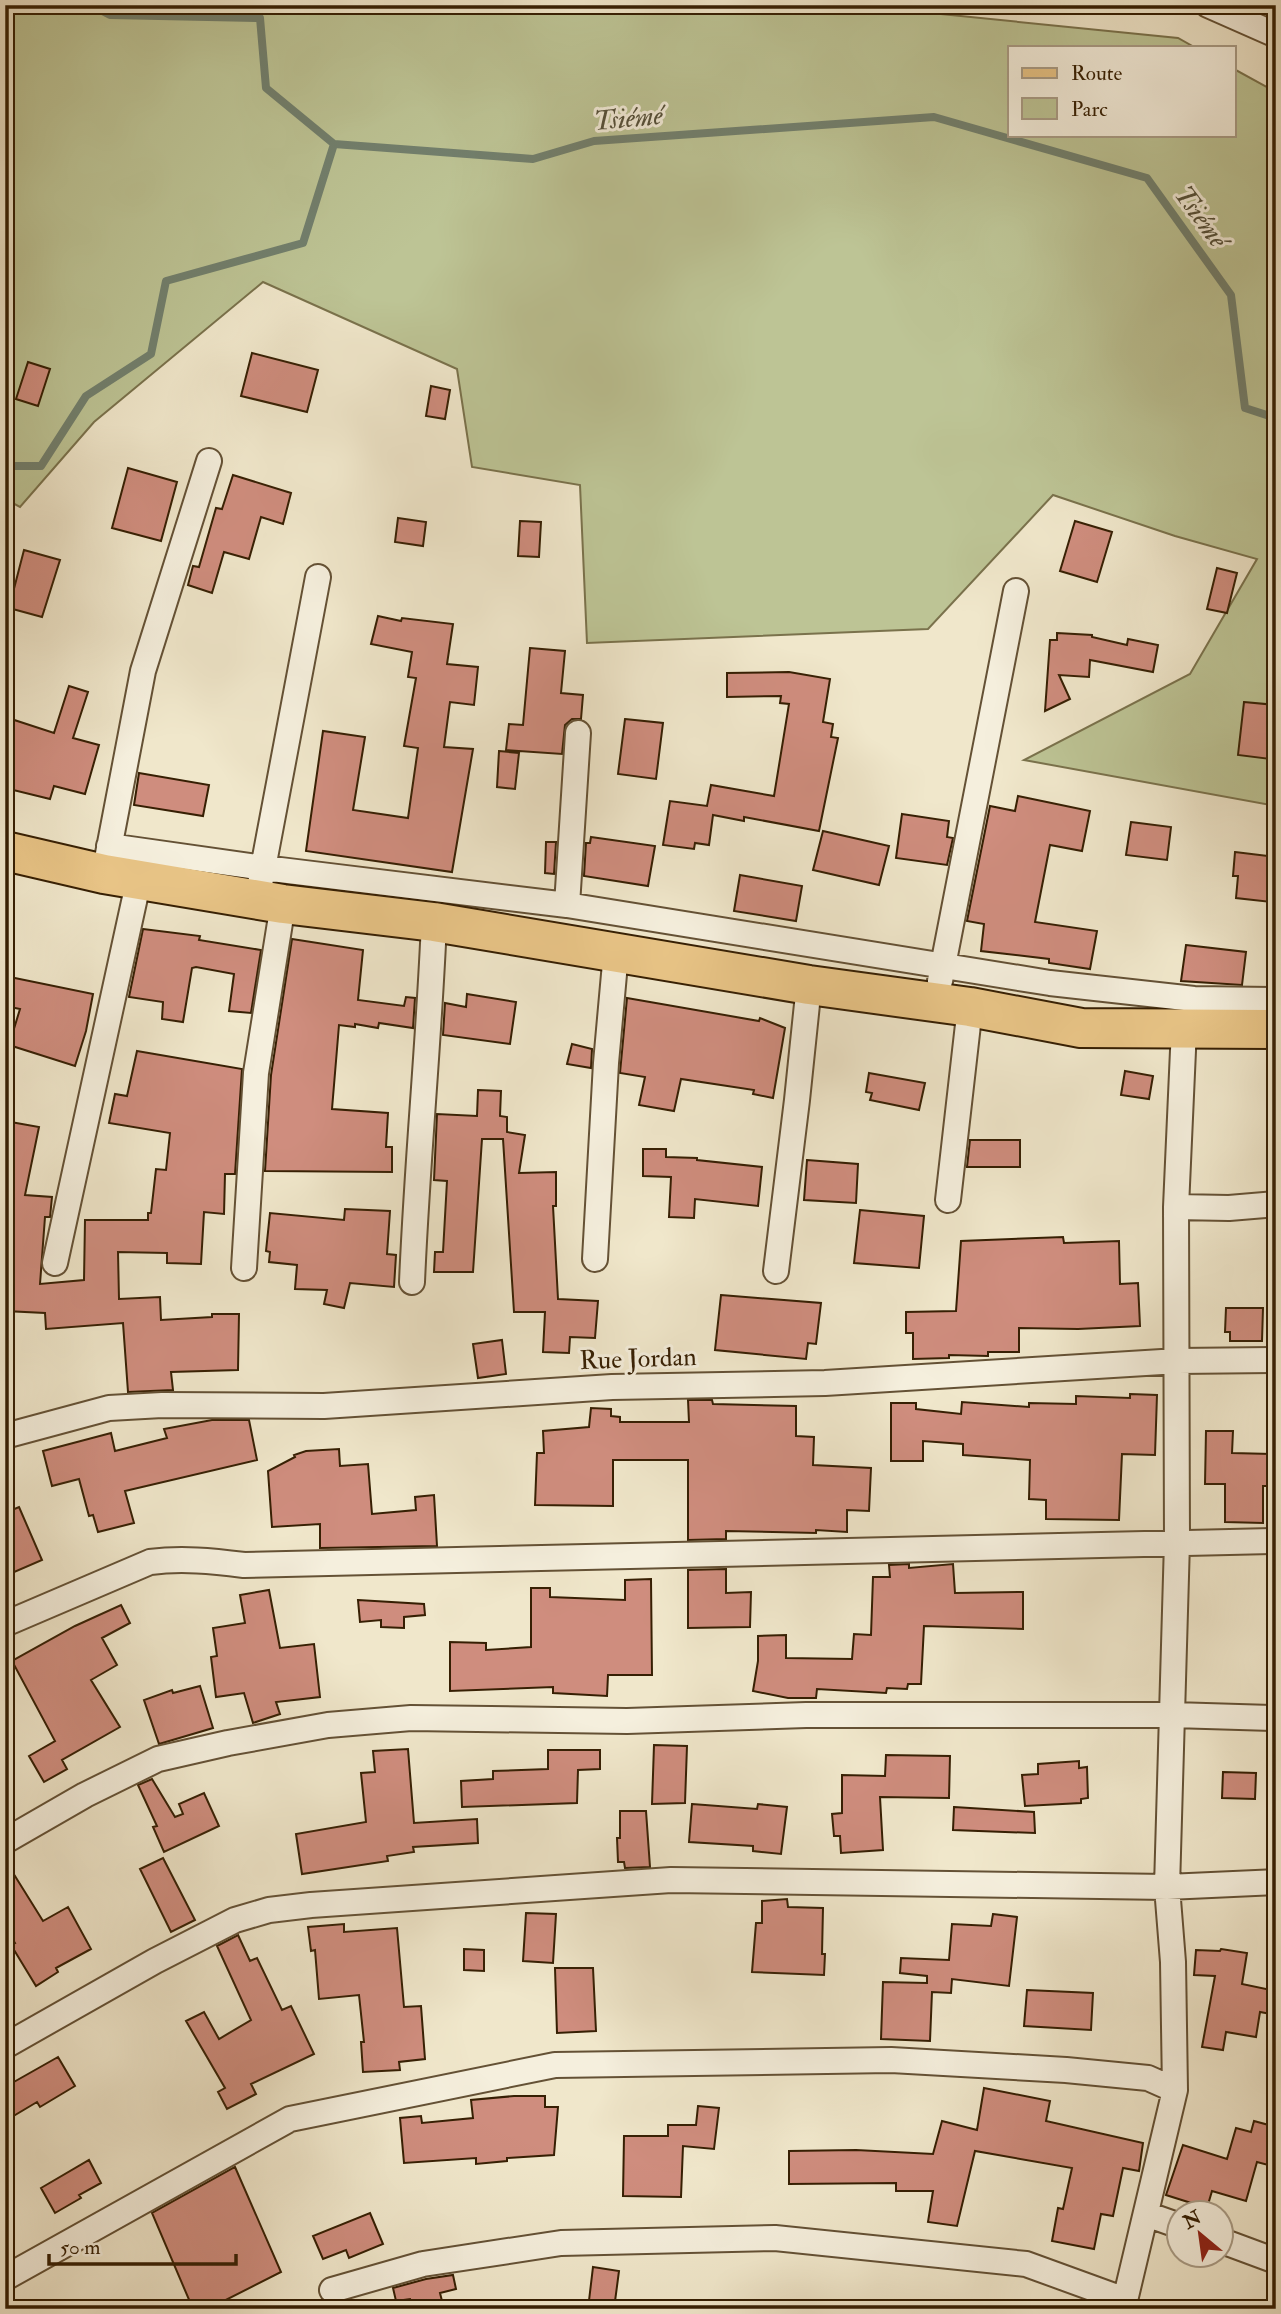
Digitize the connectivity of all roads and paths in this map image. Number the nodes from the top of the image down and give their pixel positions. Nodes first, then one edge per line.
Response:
1 (1208, 5) edge
2 (1276, 35) edge
3 (209, 461) dead end
4 (318, 577) dead end
5 (1016, 591) dead end
6 (578, 733) dead end
7 (6, 853) edge
8 (117, 866) junction
9 (268, 890) junction
10 (567, 905) junction
11 (434, 922) junction
12 (616, 953) junction
13 (808, 985) junction
14 (949, 992) junction
15 (1276, 1000) edge
16 (1184, 1028) junction
17 (1276, 1029) edge
18 (948, 1200) dead end
19 (1276, 1204) edge
20 (1176, 1207) junction
21 (595, 1259) dead end
22 (55, 1263) dead end
23 (244, 1268) dead end
24 (776, 1271) dead end
25 (412, 1282) dead end
26 (1276, 1360) edge
27 (1178, 1361) junction
28 (5, 1436) edge
29 (1276, 1541) edge
30 (1177, 1542) junction
31 (5, 1624) edge
32 (1173, 1715) junction
33 (1276, 1718) edge
34 (5, 1841) edge
35 (1276, 1881) edge
36 (1167, 1887) junction
37 (5, 2046) edge
38 (1175, 2090) junction
39 (1146, 2214) junction
40 (1166, 2221) edge
41 (1236, 2246) edge
42 (1276, 2261) edge
43 (5, 2278) edge
44 (332, 2290) dead end
45 (1124, 2305) edge

1 - 2 street
3 - 8 street
4 - 9 street
5 - 14 street
6 - 10 street
7 - 8 main road
8 - 9 main road
8 - 22 street
9 - 10 street
9 - 11 main road
9 - 23 street
10 - 14 street
11 - 12 main road
11 - 25 street
12 - 13 main road
12 - 21 street
13 - 14 main road
13 - 24 street
14 - 15 street
14 - 16 main road
14 - 18 street
16 - 17 main road
16 - 20 street
19 - 20 street
20 - 27 street
26 - 27 street, Rue Jordan
27 - 28 street, Rue Jordan
27 - 30 street
29 - 30 street
30 - 31 street
30 - 32 street
32 - 33 street
32 - 34 street
32 - 36 street
35 - 36 street
36 - 37 street
36 - 38 street
38 - 39 street
38 - 43 street
39 - 40 street
39 - 45 street
41 - 42 street
44 - 45 street

